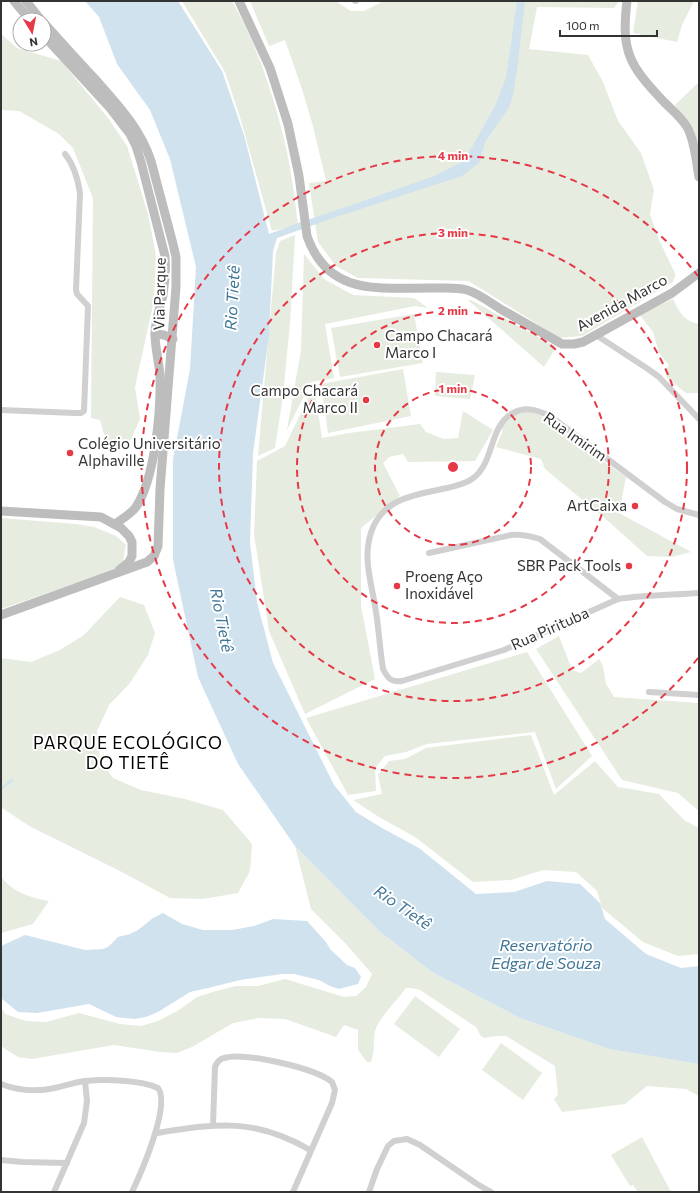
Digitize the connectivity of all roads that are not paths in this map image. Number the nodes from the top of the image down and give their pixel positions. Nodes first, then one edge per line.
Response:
1 (14, 1) edge
2 (26, 1) edge
3 (239, 1) edge
4 (627, 1) edge
5 (23, 12) edge
6 (35, 12) edge
7 (52, 32) edge
8 (52, 45) edge
9 (65, 154) dead end
10 (699, 177) edge
11 (699, 273) edge
12 (155, 334) junction
13 (596, 335) junction
14 (173, 339) junction
15 (1, 410) edge
16 (699, 419) edge
17 (1, 511) edge
18 (699, 515) edge
19 (114, 524) junction
20 (429, 553) dead end
21 (113, 574) junction
22 (699, 593) edge
23 (618, 599) junction
24 (1, 615) edge
25 (402, 681) joint
26 (649, 692) dead end
27 (699, 695) edge
28 (85, 1081) junction
29 (1, 1084) edge
30 (213, 1125) junction
31 (156, 1132) junction
32 (310, 1150) junction
33 (1, 1160) edge
34 (67, 1163) junction
35 (54, 1192) edge
36 (132, 1192) edge
37 (293, 1192) edge
38 (369, 1192) edge
39 (491, 1192) edge

1 - 5 main road
2 - 6 main road
3 - 13 main road, Avenida Marco
4 - 10 main road
7 - 14 main road, Via Parque
8 - 12 main road, Via Parque
9 - 15 street
11 - 13 main road, Avenida Marco
12 - 14 main road
12 - 19 main road, Via Parque
13 - 16 street
14 - 21 main road, Via Parque
17 - 19 main road
18 - 25 street, Rua Imirim
19 - 21 main road
20 - 23 street
21 - 24 main road
22 - 23 street, Rua Pirituba
23 - 25 street, Rua Pirituba
26 - 27 street
28 - 29 street
28 - 31 street
28 - 34 street
30 - 31 street
30 - 32 street
30 - 32 street
31 - 36 street
32 - 37 street
33 - 34 street
34 - 35 street
38 - 39 street

